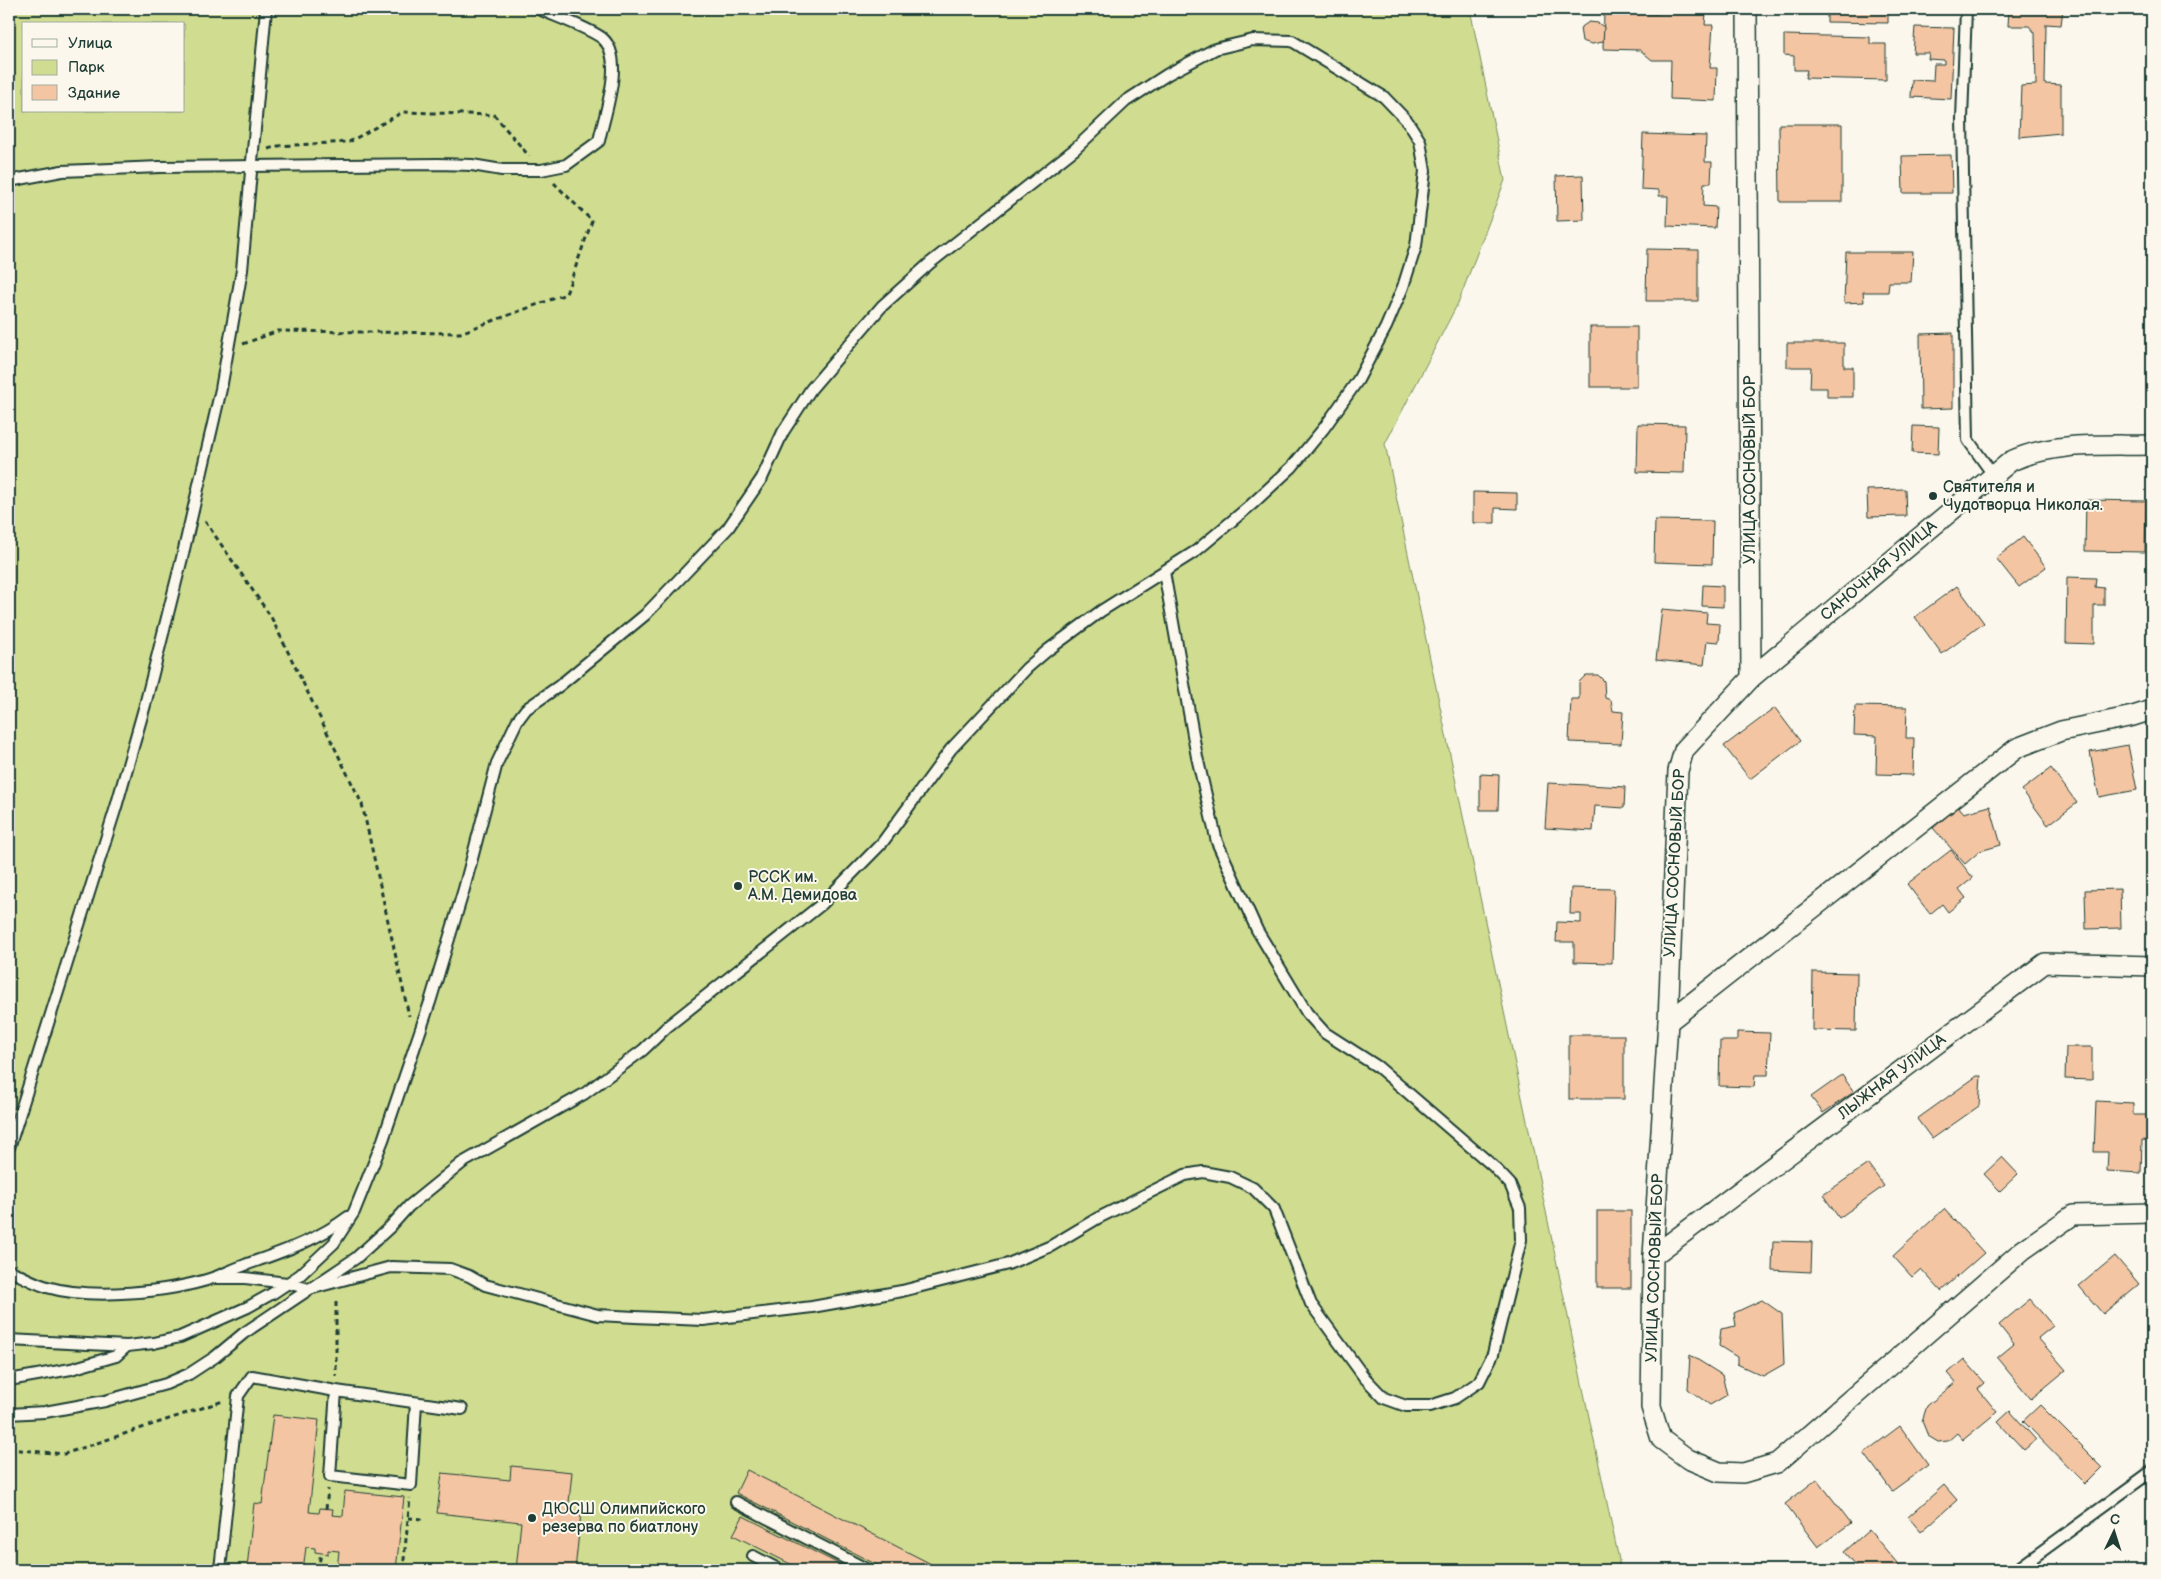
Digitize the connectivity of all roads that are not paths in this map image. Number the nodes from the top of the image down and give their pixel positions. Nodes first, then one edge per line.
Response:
1 (266, 9) edge
2 (539, 9) edge
3 (1747, 9) edge
4 (1966, 9) edge
5 (252, 166) junction
6 (9, 181) edge
7 (2152, 445) edge
8 (1994, 476) junction
9 (1164, 572) junction
10 (1751, 678) junction
11 (2152, 710) edge
12 (2152, 966) edge
13 (1668, 1022) junction
14 (9, 1148) edge
15 (354, 1212) junction
16 (2152, 1213) edge
17 (1653, 1256) junction
18 (9, 1270) edge
19 (213, 1278) junction
20 (287, 1283) junction
21 (309, 1289) junction
22 (248, 1307) junction
23 (260, 1322) junction
24 (9, 1340) edge
25 (127, 1346) junction
26 (9, 1380) edge
27 (336, 1391) junction
28 (416, 1403) junction
29 (462, 1410) dead end
30 (9, 1414) edge
31 (2152, 1471) edge
32 (736, 1502) dead end
33 (753, 1556) dead end
34 (220, 1570) edge
35 (780, 1570) edge
36 (868, 1570) edge
37 (2016, 1570) edge

1 - 5 lane
2 - 5 lane
3 - 10 street, УЛИЦА СОСНОВЫЙ БОР
4 - 8 lane
5 - 6 lane
5 - 14 lane
7 - 8 street, САНОЧНАЯ УЛИЦА
8 - 10 street, САНОЧНАЯ УЛИЦА
9 - 15 lane
9 - 21 lane
9 - 21 lane
10 - 13 street, УЛИЦА СОСНОВЫЙ БОР
11 - 13 street
12 - 17 street, ЛЫЖНАЯ УЛИЦА
13 - 17 street, УЛИЦА СОСНОВЫЙ БОР
15 - 19 lane
15 - 20 lane
16 - 17 street, УЛИЦА СОСНОВЫЙ БОР
18 - 19 lane
19 - 20 lane
20 - 21 lane
20 - 22 lane
21 - 23 lane
22 - 23 lane
22 - 25 lane
23 - 30 lane
24 - 25 lane
25 - 26 lane
27 - 28 lane
27 - 28 lane
27 - 34 lane
28 - 29 lane
31 - 37 lane
32 - 36 lane
33 - 35 lane

